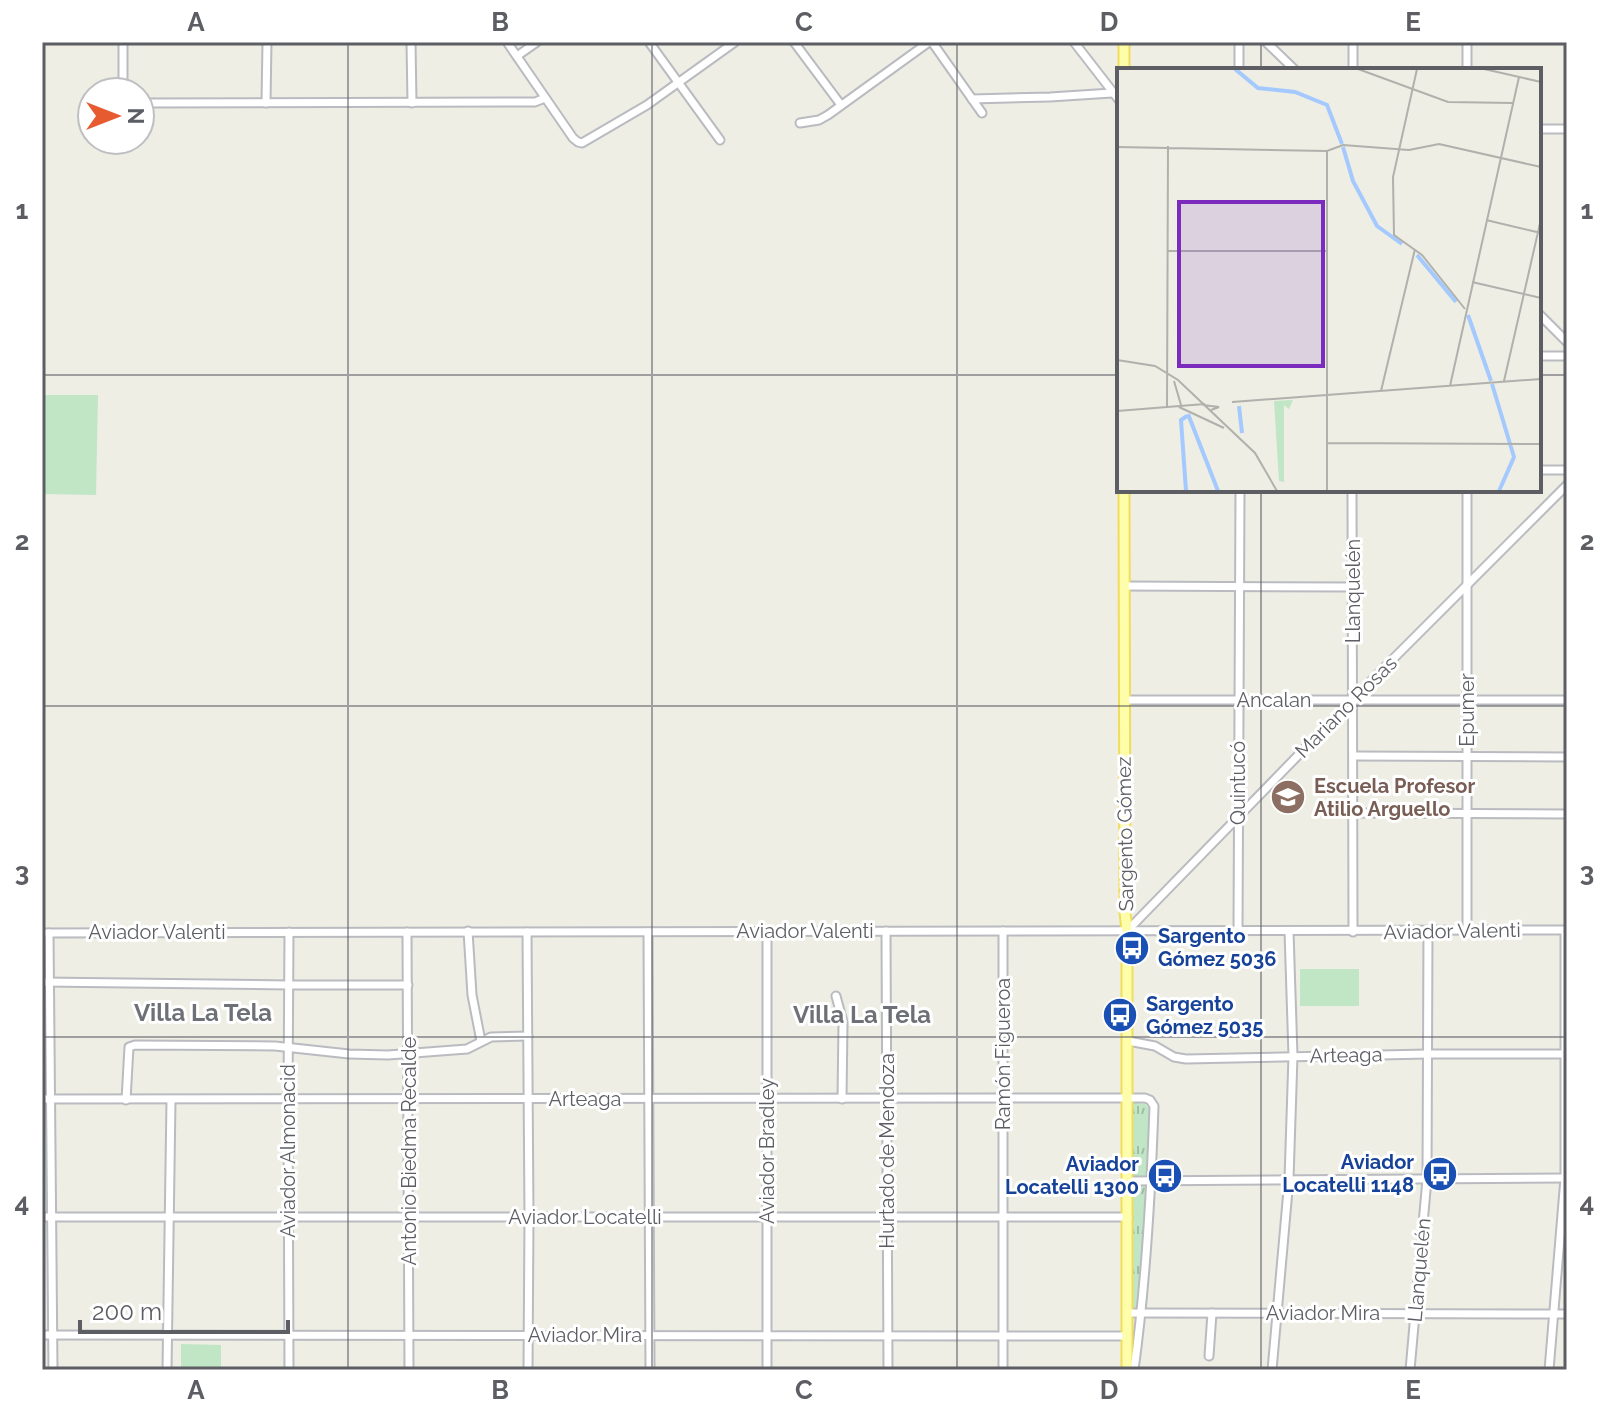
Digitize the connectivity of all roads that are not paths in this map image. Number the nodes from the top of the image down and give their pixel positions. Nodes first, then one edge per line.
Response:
1 (123, 42) edge
2 (267, 42) edge
3 (411, 42) edge
4 (507, 42) edge
5 (537, 42) edge
6 (649, 42) edge
7 (735, 42) edge
8 (794, 42) edge
9 (930, 42) edge
10 (1074, 42) edge
11 (1124, 42) edge
12 (1239, 42) edge
13 (1266, 42) edge
14 (1353, 42) edge
15 (1467, 42) edge
16 (517, 56) junction
17 (1124, 68) edge
18 (1239, 68) edge
19 (1293, 68) edge
20 (1353, 68) edge
21 (1467, 68) edge
22 (123, 76) edge
23 (679, 83) junction
24 (1112, 93) junction
25 (545, 98) junction
26 (1117, 98) edge
27 (972, 99) junction
28 (156, 103) edge
29 (266, 103) junction
30 (412, 103) junction
31 (841, 105) junction
32 (982, 113) dead end
33 (800, 123) dead end
34 (1541, 129) edge
35 (1567, 129) edge
36 (720, 140) dead end
37 (1541, 316) edge
38 (1567, 342) edge
39 (1541, 356) edge
40 (1567, 356) edge
41 (1541, 470) edge
42 (1567, 470) edge
43 (1567, 485) edge
44 (1124, 492) edge
45 (1240, 492) edge
46 (1352, 492) edge
47 (1467, 492) edge
48 (1124, 586) junction
49 (1467, 586) junction
50 (1240, 587) junction
51 (1352, 587) junction
52 (1353, 699) junction
53 (1466, 699) junction
54 (1124, 700) junction
55 (1239, 700) junction
56 (1567, 700) edge
57 (1354, 756) junction
58 (1467, 757) junction
59 (1567, 757) edge
60 (1353, 813) junction
61 (1467, 813) junction
62 (1567, 814) edge
63 (1238, 816) junction
64 (1467, 929) junction
65 (1428, 930) junction
66 (1566, 930) edge
67 (468, 931) junction
68 (767, 931) junction
69 (886, 931) junction
70 (1003, 931) junction
71 (1127, 931) junction
72 (1289, 931) junction
73 (289, 932) junction
74 (407, 932) junction
75 (527, 932) junction
76 (648, 932) junction
77 (1238, 932) junction
78 (1353, 932) junction
79 (45, 933) edge
80 (46, 982) edge
81 (289, 985) junction
82 (408, 985) junction
83 (836, 996) dead end
84 (528, 1036) junction
85 (481, 1041) junction
86 (1128, 1041) junction
87 (288, 1047) junction
88 (409, 1053) junction
89 (1428, 1054) junction
90 (1566, 1054) edge
91 (1293, 1056) junction
92 (1128, 1098) junction
93 (46, 1099) edge
94 (288, 1099) junction
95 (409, 1099) junction
96 (528, 1099) junction
97 (649, 1099) junction
98 (767, 1099) junction
99 (842, 1099) junction
100 (887, 1099) junction
101 (1003, 1099) junction
102 (126, 1100) junction
103 (171, 1100) junction
104 (1566, 1178) edge
105 (1289, 1179) junction
106 (1427, 1179) junction
107 (1151, 1180) junction
108 (1128, 1181) junction
109 (42, 1217) edge
110 (51, 1217) junction
111 (287, 1217) junction
112 (409, 1217) junction
113 (529, 1217) junction
114 (649, 1217) junction
115 (767, 1217) junction
116 (887, 1217) junction
117 (1003, 1217) junction
118 (1128, 1217) junction
119 (169, 1218) junction
120 (1127, 1313) junction
121 (1141, 1313) junction
122 (1212, 1313) junction
123 (1277, 1313) junction
124 (1415, 1313) junction
125 (1555, 1314) junction
126 (1567, 1314) edge
127 (42, 1335) edge
128 (53, 1335) junction
129 (289, 1335) junction
130 (409, 1335) junction
131 (528, 1335) junction
132 (650, 1335) junction
133 (169, 1336) junction
134 (767, 1336) junction
135 (887, 1336) junction
136 (1003, 1336) junction
137 (1127, 1336) junction
138 (1209, 1356) dead end
139 (53, 1370) edge
140 (167, 1370) edge
141 (289, 1370) edge
142 (409, 1370) edge
143 (528, 1370) edge
144 (650, 1370) edge
145 (767, 1370) edge
146 (888, 1370) edge
147 (1003, 1370) edge
148 (1127, 1370) edge
149 (1134, 1370) edge
150 (1272, 1370) edge
151 (1410, 1370) edge
152 (1549, 1370) edge

1 - 22 street
2 - 29 street
3 - 30 street
4 - 16 street
5 - 16 street
6 - 23 street
7 - 23 street
8 - 31 street
9 - 27 street
9 - 31 street
10 - 24 street
11 - 17 main road
12 - 18 street
13 - 19 street
14 - 20 street
15 - 21 street
16 - 25 street
23 - 25 street
23 - 36 street
24 - 26 street
24 - 27 street
25 - 30 street
27 - 32 street
28 - 29 street
29 - 30 street
31 - 33 street
34 - 35 street
37 - 38 street
39 - 40 street
41 - 42 street
43 - 49 street, Mariano Rosas
44 - 48 main road, Sargento Gómez
45 - 50 street, Quintucó
46 - 51 street, Llanquelén
47 - 49 street, Epumer
48 - 50 street
48 - 54 main road, Sargento Gómez
49 - 52 street, Mariano Rosas
49 - 53 street, Epumer
50 - 51 street
50 - 55 street, Quintucó
51 - 52 street, Llanquelén
52 - 53 street, Ancalan
52 - 55 street, Ancalan
52 - 57 street, Llanquelén
52 - 63 street, Mariano Rosas
53 - 56 street, Ancalan
53 - 58 street, Epumer
54 - 55 street, Ancalan
54 - 71 main road, Sargento Gómez
55 - 63 street, Quintucó
57 - 58 street
57 - 60 street, Llanquelén
58 - 59 street
58 - 61 street, Epumer
60 - 61 street
60 - 78 street, Llanquelén
61 - 62 street
61 - 64 street, Epumer
63 - 71 street, Mariano Rosas
63 - 77 street, Quintucó
64 - 65 street, Aviador Valenti
64 - 66 street, Aviador Valenti
65 - 78 street, Aviador Valenti
65 - 89 street, Llanquelén
66 - 90 street
67 - 74 street, Aviador Valenti
67 - 75 street, Aviador Valenti
67 - 85 street
68 - 69 street, Aviador Valenti
68 - 76 street, Aviador Valenti
68 - 98 street, Aviador Bradley
69 - 70 street, Aviador Valenti
69 - 100 street, Hurtado de Mendoza
70 - 71 street, Aviador Valenti
70 - 101 street, Ramón Figueroa
71 - 77 street, Aviador Valenti
71 - 86 main road, Sargento Gómez
72 - 77 street, Aviador Valenti
72 - 78 street, Aviador Valenti
72 - 91 street
73 - 74 street, Aviador Valenti
73 - 79 street, Aviador Valenti
73 - 81 street, Aviador Almonacid
74 - 82 street, Antonio Biedma Recalde
75 - 76 street, Aviador Valenti
75 - 84 street
76 - 97 street
79 - 80 street
80 - 81 street
80 - 93 street
81 - 82 street
81 - 87 street, Aviador Almonacid
82 - 88 street, Antonio Biedma Recalde
83 - 99 street
84 - 85 street
84 - 96 street
85 - 88 street
86 - 91 street, Arteaga
86 - 92 main road, Sargento Gómez
87 - 88 street
87 - 94 street, Aviador Almonacid
87 - 102 street
88 - 95 street, Antonio Biedma Recalde
89 - 90 street, Arteaga
89 - 91 street, Arteaga
89 - 106 street, Llanquelén
90 - 104 street
91 - 105 street
92 - 101 street, Arteaga
92 - 107 street
92 - 108 main road, Sargento Gómez
93 - 102 street, Arteaga
93 - 110 street
94 - 95 street, Arteaga
94 - 103 street, Arteaga
94 - 111 street, Aviador Almonacid
95 - 96 street, Arteaga
95 - 112 street, Antonio Biedma Recalde
96 - 97 street, Arteaga
96 - 113 street
97 - 98 street, Arteaga
97 - 114 street
98 - 99 street, Arteaga
98 - 115 street, Aviador Bradley
99 - 100 street, Arteaga
100 - 101 street, Arteaga
100 - 116 street, Hurtado de Mendoza
101 - 117 street, Ramón Figueroa
102 - 103 street, Arteaga
103 - 119 street
104 - 106 street
104 - 125 street
105 - 106 street
105 - 107 street
105 - 123 street
106 - 124 street, Llanquelén
107 - 108 street
107 - 121 street
108 - 118 main road, Sargento Gómez
109 - 110 street, Aviador Locatelli
110 - 119 street, Aviador Locatelli
110 - 128 street
111 - 112 street, Aviador Locatelli
111 - 119 street, Aviador Locatelli
111 - 129 street, Aviador Almonacid
112 - 113 street, Aviador Locatelli
112 - 130 street, Antonio Biedma Recalde
113 - 114 street, Aviador Locatelli
113 - 131 street
114 - 115 street, Aviador Locatelli
114 - 132 street
115 - 116 street, Aviador Locatelli
115 - 134 street, Aviador Bradley
116 - 117 street, Aviador Locatelli
116 - 135 street, Hurtado de Mendoza
117 - 118 street, Aviador Locatelli
117 - 136 street, Ramón Figueroa
118 - 120 main road, Sargento Gómez
119 - 133 street
120 - 121 street, Aviador Mira
120 - 137 main road, Sargento Gómez
121 - 122 street, Aviador Mira
121 - 149 street
122 - 123 street, Aviador Mira
122 - 138 street
123 - 124 street, Aviador Mira
123 - 150 street
124 - 125 street, Aviador Mira
124 - 151 street, Llanquelén
125 - 126 street, Aviador Mira
125 - 152 street
127 - 128 street, Aviador Mira
128 - 133 street, Aviador Mira
128 - 139 street
129 - 130 street, Aviador Mira
129 - 133 street, Aviador Mira
129 - 141 street, Aviador Almonacid
130 - 131 street, Aviador Mira
130 - 142 street, Antonio Biedma Recalde
131 - 132 street, Aviador Mira
131 - 143 street
132 - 134 street, Aviador Mira
132 - 144 street
133 - 140 street
134 - 135 street, Aviador Mira
134 - 145 street, Aviador Bradley
135 - 136 street, Aviador Mira
135 - 146 street, Hurtado de Mendoza
136 - 137 street, Aviador Mira
136 - 147 street, Ramón Figueroa
137 - 148 main road, Sargento Gómez

